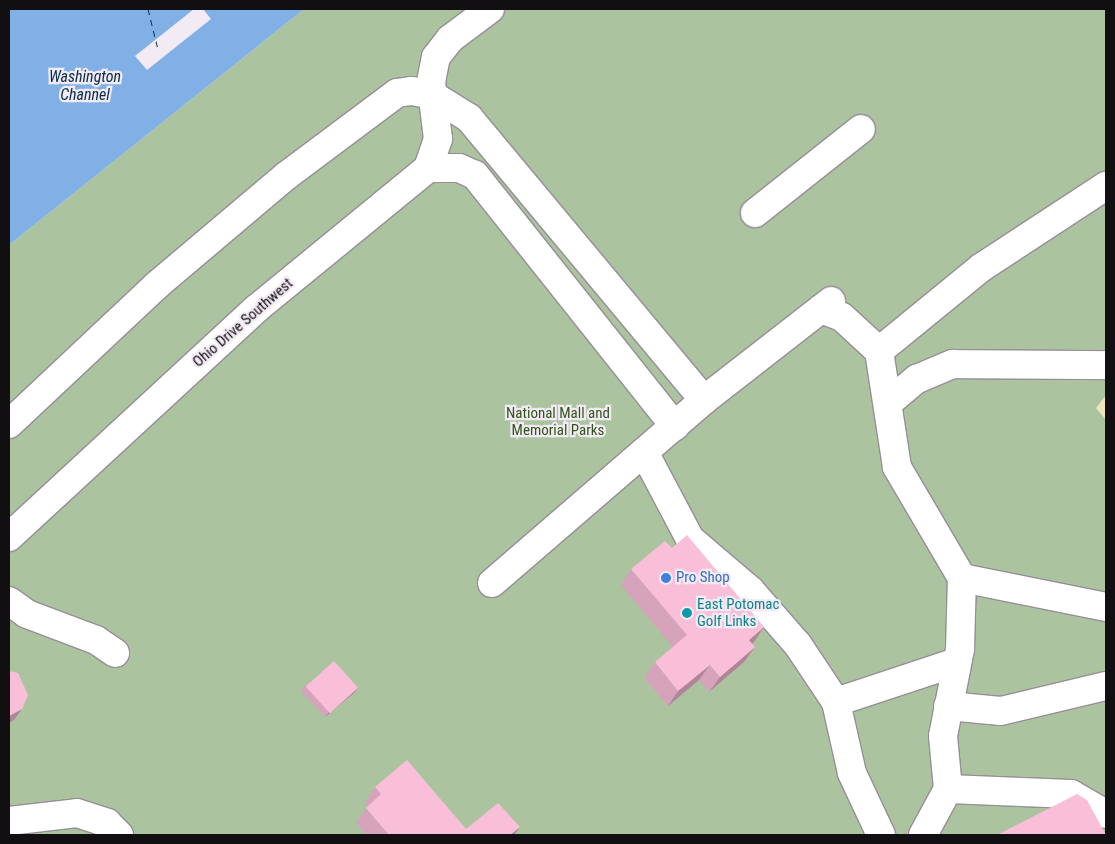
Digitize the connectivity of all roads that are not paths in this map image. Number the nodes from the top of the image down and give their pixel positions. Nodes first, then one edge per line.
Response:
1 (490, 9) edge
2 (432, 95) junction
3 (861, 130) dead end
4 (428, 168) junction
5 (1106, 186) edge
6 (755, 213) dead end
7 (879, 350) junction
8 (1106, 365) edge
9 (704, 400) junction
10 (888, 403) junction
11 (9, 424) edge
12 (675, 426) junction
13 (644, 452) junction
14 (9, 537) edge
15 (962, 578) junction
16 (492, 583) dead end
17 (9, 601) edge
18 (1106, 607) edge
19 (115, 653) dead end
20 (957, 662) junction
21 (1106, 686) edge
22 (836, 702) junction
23 (948, 706) junction
24 (948, 789) junction
25 (1102, 809) edge
26 (9, 821) edge
27 (119, 835) edge
28 (882, 835) edge
29 (922, 835) edge

1 - 2 street
2 - 4 street
2 - 9 street
2 - 11 street
3 - 6 street
4 - 12 street
4 - 14 street, Ohio Drive Southwest
5 - 7 street
7 - 9 street
7 - 10 street
8 - 10 street
9 - 12 street
10 - 15 street
12 - 13 street
13 - 16 street
13 - 22 street
15 - 18 street
15 - 20 street
17 - 19 street
20 - 22 street
20 - 23 street
21 - 23 street
22 - 28 street
23 - 24 street
24 - 25 street
24 - 29 street
26 - 27 street

